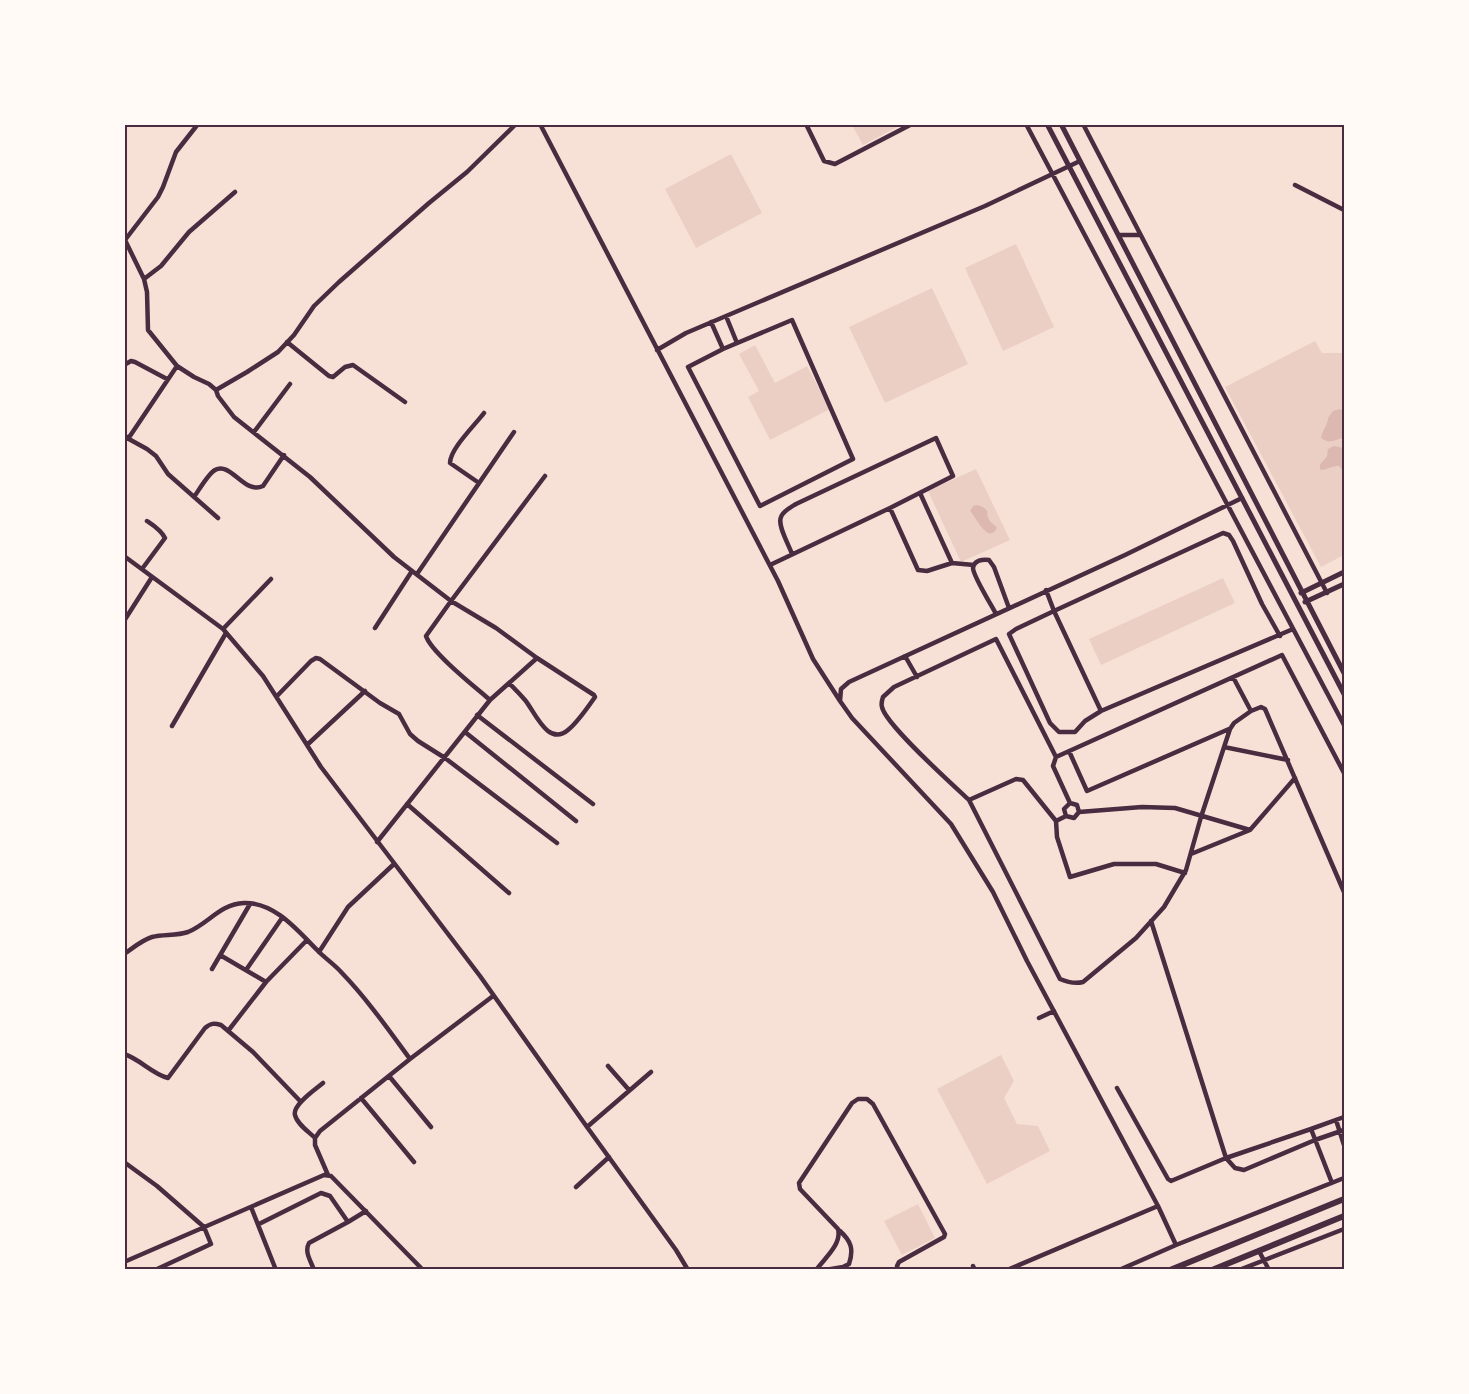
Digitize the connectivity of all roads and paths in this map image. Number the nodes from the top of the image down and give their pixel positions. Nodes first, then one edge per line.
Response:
1 (198, 124) edge
2 (516, 124) edge
3 (540, 124) edge
4 (806, 124) edge
5 (912, 124) edge
6 (1026, 124) edge
7 (1047, 124) edge
8 (1061, 124) edge
9 (1083, 124) edge
10 (1080, 160) junction
11 (1069, 166) junction
12 (1052, 174) junction
13 (1295, 184) dead end
14 (235, 192) dead end
15 (1344, 210) edge
16 (1119, 235) junction
17 (1136, 235) junction
18 (125, 239) edge
19 (144, 279) junction
20 (726, 316) junction
21 (711, 322) junction
22 (287, 342) junction
23 (737, 343) junction
24 (723, 349) junction
25 (657, 350) junction
26 (124, 365) edge
27 (177, 366) junction
28 (167, 380) junction
29 (290, 384) dead end
30 (216, 390) junction
31 (405, 402) dead end
32 (484, 413) dead end
33 (254, 432) junction
34 (514, 432) dead end
35 (126, 439) edge
36 (284, 455) junction
37 (545, 476) dead end
38 (479, 483) junction
39 (920, 493) junction
40 (194, 497) junction
41 (1242, 498) junction
42 (1227, 505) junction
43 (890, 507) junction
44 (218, 518) dead end
45 (147, 521) dead end
46 (792, 554) junction
47 (124, 556) edge
48 (951, 563) junction
49 (770, 565) junction
50 (974, 565) junction
51 (142, 569) junction
52 (415, 572) junction
53 (1344, 572) edge
54 (152, 577) junction
55 (271, 579) dead end
56 (1269, 583) junction
57 (1321, 583) junction
58 (1344, 584) edge
59 (1046, 590) junction
60 (1255, 590) junction
61 (1302, 592) junction
62 (1327, 593) junction
63 (1294, 596) junction
64 (451, 601) junction
65 (1307, 601) junction
66 (1298, 605) junction
67 (1009, 608) junction
68 (1054, 611) junction
69 (996, 614) junction
70 (124, 621) edge
71 (375, 628) dead end
72 (1293, 629) junction
73 (224, 631) junction
74 (1280, 636) junction
75 (905, 656) junction
76 (537, 658) junction
77 (1344, 673) edge
78 (916, 676) junction
79 (1233, 677) junction
80 (509, 683) junction
81 (365, 691) junction
82 (1344, 694) edge
83 (277, 696) junction
84 (490, 700) junction
85 (840, 701) junction
86 (1101, 711) junction
87 (1251, 711) junction
88 (477, 715) junction
89 (1344, 725) edge
90 (172, 726) dead end
91 (1230, 729) junction
92 (465, 732) junction
93 (307, 745) junction
94 (1224, 747) junction
95 (1069, 752) junction
96 (1056, 757) junction
97 (445, 758) junction
98 (1288, 760) junction
99 (1344, 773) edge
100 (1295, 778) junction
101 (969, 800) junction
102 (1070, 803) junction
103 (407, 804) junction
104 (593, 804) dead end
105 (1079, 812) junction
106 (1066, 816) junction
107 (1201, 817) junction
108 (576, 821) dead end
109 (1056, 821) junction
110 (1250, 830) junction
111 (377, 842) junction
112 (557, 843) dead end
113 (1191, 854) junction
114 (394, 864) junction
115 (1185, 873) junction
116 (1344, 875) edge
117 (1339, 878) junction
118 (1344, 892) edge
119 (509, 893) dead end
120 (250, 904) junction
121 (282, 918) junction
122 (1151, 921) junction
123 (307, 940) junction
124 (319, 952) junction
125 (124, 954) edge
126 (220, 955) junction
127 (212, 969) dead end
128 (246, 970) junction
129 (267, 981) junction
130 (493, 996) junction
131 (1054, 1011) junction
132 (1039, 1018) dead end
133 (228, 1031) junction
134 (124, 1054) edge
135 (410, 1059) junction
136 (608, 1065) dead end
137 (651, 1072) dead end
138 (388, 1076) junction
139 (324, 1083) dead end
140 (1117, 1088) dead end
141 (629, 1090) junction
142 (361, 1098) junction
143 (301, 1102) junction
144 (1344, 1116) edge
145 (1336, 1120) junction
146 (431, 1127) dead end
147 (587, 1127) junction
148 (1311, 1129) junction
149 (1342, 1130) edge
150 (315, 1138) junction
151 (1315, 1140) junction
152 (1344, 1145) edge
153 (609, 1157) junction
154 (1226, 1158) junction
155 (124, 1162) edge
156 (414, 1162) dead end
157 (328, 1175) junction
158 (1344, 1178) edge
159 (1332, 1183) junction
160 (576, 1187) dead end
161 (1344, 1198) edge
162 (1158, 1206) junction
163 (251, 1207) junction
164 (366, 1211) junction
165 (1344, 1216) edge
166 (348, 1222) junction
167 (259, 1224) junction
168 (204, 1227) junction
169 (838, 1229) junction
170 (1344, 1229) edge
171 (1176, 1245) junction
172 (1259, 1251) junction
173 (1263, 1259) junction
174 (124, 1262) edge
175 (155, 1269) edge
176 (276, 1269) edge
177 (314, 1269) edge
178 (423, 1269) edge
179 (688, 1269) edge
180 (816, 1269) edge
181 (825, 1269) edge
182 (898, 1269) edge
183 (1007, 1269) edge
184 (1119, 1269) edge
185 (1170, 1269) edge
186 (1212, 1269) edge
187 (1239, 1269) edge
188 (1269, 1269) edge

1 - 18 street
2 - 22 street
3 - 25 street
4 - 5 street
6 - 12 street
7 - 11 street
8 - 10 street
9 - 17 street
10 - 11 street
10 - 16 street
11 - 12 street
11 - 41 street
12 - 20 street
12 - 42 street
13 - 15 street
14 - 19 street
16 - 17 street
16 - 61 street
17 - 57 street
18 - 19 street
19 - 27 street
20 - 21 street
20 - 23 street
21 - 24 street
21 - 25 street
22 - 30 street
22 - 31 street
23 - 24 street
23 - 24 street
25 - 49 street
26 - 28 street
27 - 28 street
27 - 30 street
28 - 35 street
29 - 33 street
30 - 33 street
32 - 38 street
33 - 36 street
34 - 38 street
35 - 40 street
36 - 40 street
36 - 52 street
37 - 64 street
38 - 52 street
39 - 43 street
39 - 46 street
39 - 48 street
40 - 44 street
41 - 42 street
41 - 63 street
42 - 56 street
42 - 59 street
43 - 46 street
43 - 48 street
45 - 51 street
46 - 49 street
47 - 51 street
48 - 50 street
49 - 85 street
50 - 67 street
50 - 69 street
51 - 54 street
52 - 64 street
52 - 71 street
53 - 57 street
54 - 70 street
54 - 73 street
55 - 73 street
56 - 60 street
56 - 72 street
57 - 61 street
57 - 62 street
58 - 62 street
59 - 67 street
59 - 68 street
60 - 68 street
60 - 74 street
61 - 63 street
61 - 65 street
62 - 65 street
63 - 66 street
64 - 76 street
64 - 84 street
65 - 66 street
65 - 77 street
66 - 82 street
67 - 69 street
68 - 86 street
68 - 86 street
69 - 75 street
72 - 74 street
72 - 89 street
73 - 83 street
73 - 90 street
74 - 86 street
75 - 78 street
75 - 85 street
76 - 80 street
76 - 80 street
78 - 96 street
78 - 101 street
79 - 87 street
79 - 95 street
79 - 99 street
80 - 84 street
81 - 83 street
81 - 93 street
81 - 97 street
83 - 93 street
84 - 88 street
85 - 131 street
87 - 91 street
87 - 98 street
88 - 92 street
88 - 104 street
91 - 94 street
91 - 95 street
92 - 97 street
92 - 108 street
93 - 111 street
94 - 98 street
94 - 107 street
95 - 96 street
96 - 102 street
97 - 103 street
97 - 112 street
98 - 100 street
100 - 110 street
100 - 117 street
101 - 109 street
101 - 122 street
102 - 105 street
102 - 106 street
103 - 111 street
103 - 119 street
105 - 106 street
105 - 107 street
106 - 109 street
107 - 110 street
107 - 113 street
109 - 115 street
110 - 113 street
111 - 114 street
113 - 115 street
114 - 124 street
114 - 130 street
115 - 122 street
116 - 117 street
117 - 118 street
120 - 121 street
120 - 125 street
120 - 126 street
121 - 123 street
121 - 128 street
122 - 154 street
123 - 124 street
123 - 129 street
124 - 135 street
126 - 127 street
126 - 128 street
128 - 129 street
129 - 133 street
130 - 135 street
130 - 147 street
131 - 132 street
131 - 162 street
133 - 134 street
133 - 143 street
135 - 138 street
136 - 141 street
137 - 141 street
138 - 142 street
138 - 146 street
139 - 143 street
140 - 154 street
141 - 147 street
142 - 150 street
142 - 156 street
143 - 150 street
144 - 145 street
145 - 148 street
145 - 149 street
147 - 153 street
148 - 151 street
148 - 154 street
149 - 151 street
149 - 152 street
150 - 157 street
151 - 154 street
151 - 159 street
153 - 160 street
153 - 179 street
155 - 168 street
157 - 163 street
157 - 164 street
158 - 159 street
159 - 171 street
161 - 185 main road
162 - 171 street
162 - 183 street
163 - 167 street
163 - 168 street
164 - 166 street
164 - 178 street
165 - 172 main road
166 - 167 street
166 - 177 street
167 - 176 street
168 - 174 street
168 - 175 street
169 - 180 street
169 - 181 street
169 - 182 street
170 - 173 street
171 - 184 street
172 - 173 street
172 - 186 main road
173 - 187 street
173 - 188 street

